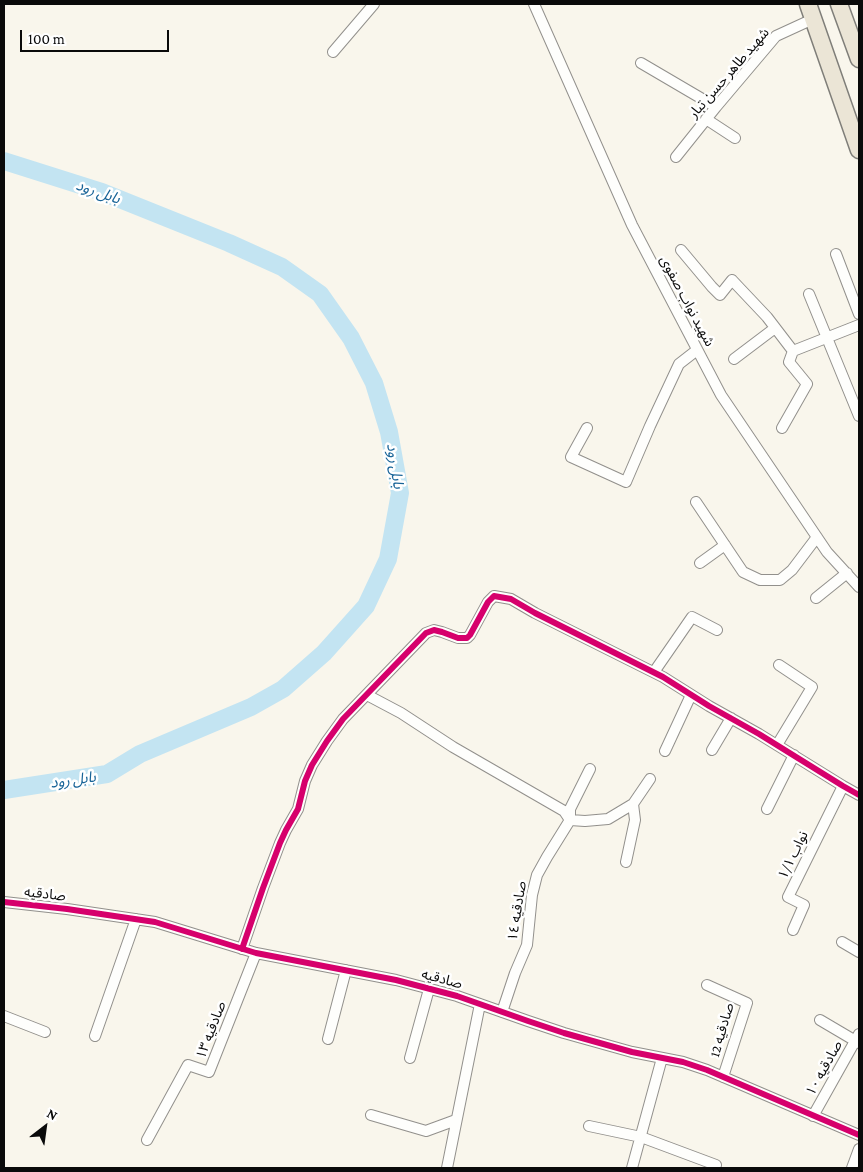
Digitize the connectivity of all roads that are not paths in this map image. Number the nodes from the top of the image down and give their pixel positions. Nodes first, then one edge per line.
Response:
1 (374, 4) edge
2 (534, 4) edge
3 (839, 4) edge
4 (810, 11) edge
5 (854, 34) edge
6 (333, 52) dead end
7 (859, 59) edge
8 (641, 63) dead end
9 (716, 107) junction
10 (706, 119) junction
11 (735, 138) dead end
12 (859, 150) edge
13 (676, 157) dead end
14 (681, 250) dead end
15 (836, 254) dead end
16 (809, 294) dead end
17 (859, 314) edge
18 (859, 325) edge
19 (775, 328) junction
20 (827, 338) junction
21 (697, 350) junction
22 (792, 351) junction
23 (734, 359) dead end
24 (859, 416) edge
25 (587, 428) dead end
26 (782, 428) dead end
27 (696, 502) dead end
28 (817, 537) junction
29 (725, 545) junction
30 (700, 563) dead end
31 (847, 573) junction
32 (859, 587) edge
33 (816, 598) dead end
34 (717, 630) dead end
35 (779, 665) dead end
36 (654, 672) junction
37 (368, 695) junction
38 (691, 695) junction
39 (731, 718) junction
40 (777, 745) junction
41 (665, 750) dead end
42 (712, 750) dead end
43 (794, 755) junction
44 (590, 769) dead end
45 (650, 779) dead end
46 (843, 786) junction
47 (859, 795) edge
48 (633, 804) junction
49 (767, 809) dead end
50 (570, 820) junction
51 (626, 862) dead end
52 (4, 902) edge
53 (24, 904) junction
54 (4, 908) edge
55 (136, 919) junction
56 (793, 930) dead end
57 (842, 942) dead end
58 (242, 948) junction
59 (859, 952) edge
60 (256, 953) junction
61 (346, 970) junction
62 (707, 984) dead end
63 (429, 988) junction
64 (480, 1004) junction
65 (502, 1012) junction
66 (4, 1016) edge
67 (820, 1020) dead end
68 (45, 1032) dead end
69 (95, 1036) dead end
70 (328, 1038) dead end
71 (858, 1039) edge
72 (410, 1058) dead end
73 (662, 1058) junction
74 (723, 1078) junction
75 (371, 1115) dead end
76 (813, 1116) junction
77 (456, 1120) junction
78 (589, 1126) dead end
79 (859, 1135) edge
80 (641, 1137) junction
81 (146, 1140) dead end
82 (859, 1149) edge
83 (716, 1165) dead end
84 (447, 1168) edge
85 (632, 1168) edge
86 (852, 1168) edge

1 - 6 street
2 - 21 street, شهید نواب صفوی
3 - 5 main road
4 - 9 street, شهید طاهر حسن تبار
4 - 12 main road
5 - 7 main road
8 - 9 street
9 - 10 street, شهید طاهر حسن تبار
10 - 11 street
10 - 13 street, شهید طاهر حسن تبار
14 - 19 street
15 - 17 street
16 - 20 street
18 - 20 street
19 - 22 street
19 - 23 street
20 - 22 street
20 - 24 street
21 - 25 street
21 - 28 street, شهید نواب صفوی
22 - 26 street
27 - 29 street
28 - 29 street
28 - 31 street, شهید نواب صفوی
29 - 30 street
31 - 32 street, شهید نواب صفوی
31 - 33 street
34 - 36 street
35 - 40 street
36 - 37 street
36 - 38 street
37 - 50 street
37 - 58 street
38 - 39 street
38 - 41 street
39 - 40 street
39 - 42 street
40 - 43 street
43 - 46 street
43 - 49 street
44 - 50 street, صادقيه ١٤
45 - 48 street
46 - 47 street
46 - 56 street, نواب ۱/۱
48 - 50 street
48 - 51 street
50 - 65 street, صادقيه ١٤
52 - 53 street, صادقیه
53 - 54 street
53 - 55 street, صادقیه
55 - 58 street, صادقیه
55 - 69 street
57 - 59 street
58 - 60 street, صادقیه
60 - 61 street, صادقیه
60 - 81 street, صادقیه ۱۳
61 - 63 street, صادقیه
61 - 70 street
62 - 74 street, صادقیه 12
63 - 64 street, صادقیه
63 - 72 street
64 - 65 street, صادقیه
64 - 77 street
65 - 73 street, صادقیه
66 - 68 street
67 - 71 street
71 - 76 street, صادقیه ۱۰
73 - 74 street, صادقیه
73 - 80 street
74 - 76 street, صادقیه
75 - 77 street
76 - 79 street, صادقیه
77 - 84 street
78 - 80 street
80 - 83 street
80 - 85 street
82 - 86 street

